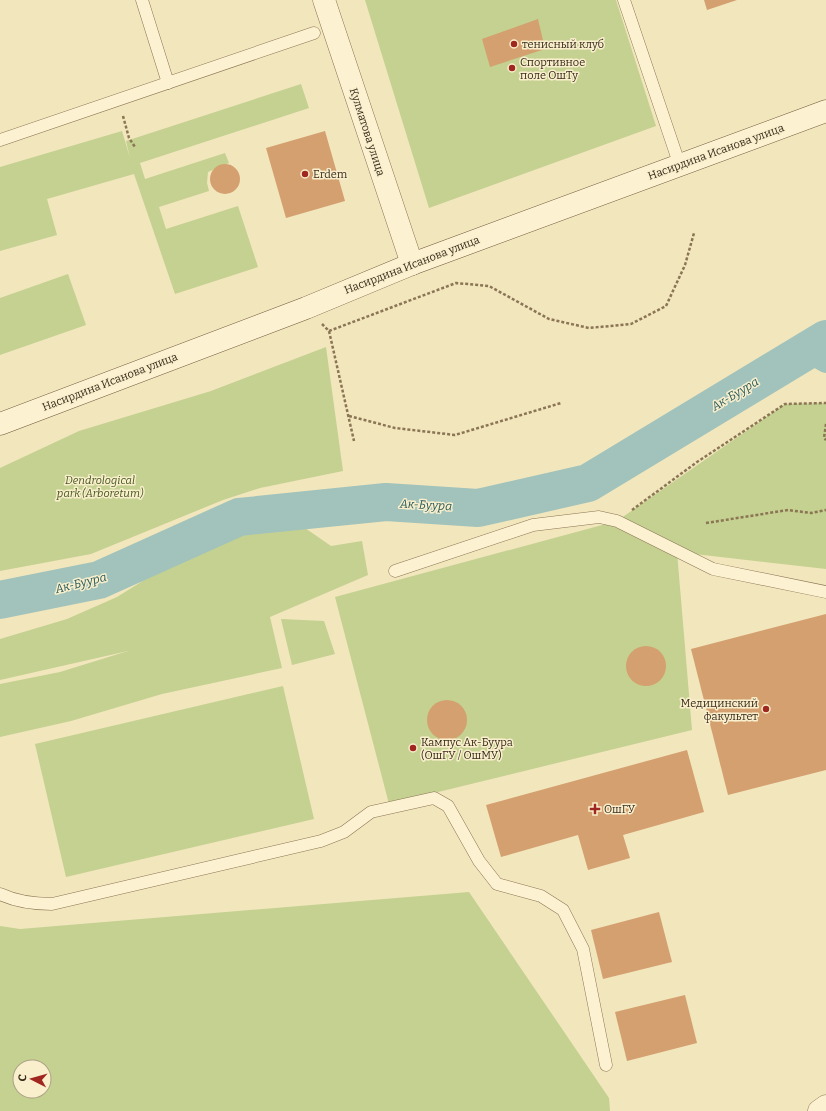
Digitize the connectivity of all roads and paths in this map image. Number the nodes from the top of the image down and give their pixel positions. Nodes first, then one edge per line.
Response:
1 (142, 0) edge
2 (324, 0) edge
3 (624, 0) edge
4 (314, 33) dead end
5 (168, 83) junction
6 (118, 100) junction
7 (826, 111) edge
8 (0, 140) edge
9 (135, 147) dead end
10 (680, 166) junction
11 (694, 233) dead end
12 (412, 264) junction
13 (306, 308) junction
14 (329, 331) junction
15 (561, 402) dead end
16 (826, 403) edge
17 (348, 416) junction
18 (0, 424) edge
19 (826, 424) edge
20 (826, 440) edge
21 (354, 441) dead end
22 (826, 510) edge
23 (617, 521) junction
24 (706, 523) dead end
25 (395, 571) dead end
26 (826, 592) edge
27 (0, 894) edge
28 (606, 1065) dead end
29 (826, 1106) edge
30 (819, 1111) edge

1 - 5 lane
2 - 12 main road, Кулматова улица
3 - 10 lane
4 - 5 lane
5 - 6 lane
6 - 8 lane
6 - 9 path
7 - 10 main road, Насирдина Исанова улица
10 - 12 main road, Насирдина Исанова улица
11 - 14 path
12 - 13 main road, Насирдина Исанова улица
13 - 14 path
13 - 18 main road, Насирдина Исанова улица
14 - 17 path
15 - 17 path
16 - 23 path
17 - 21 path
19 - 20 path
22 - 24 path
23 - 25 lane
23 - 26 lane
27 - 28 lane
29 - 30 main road

